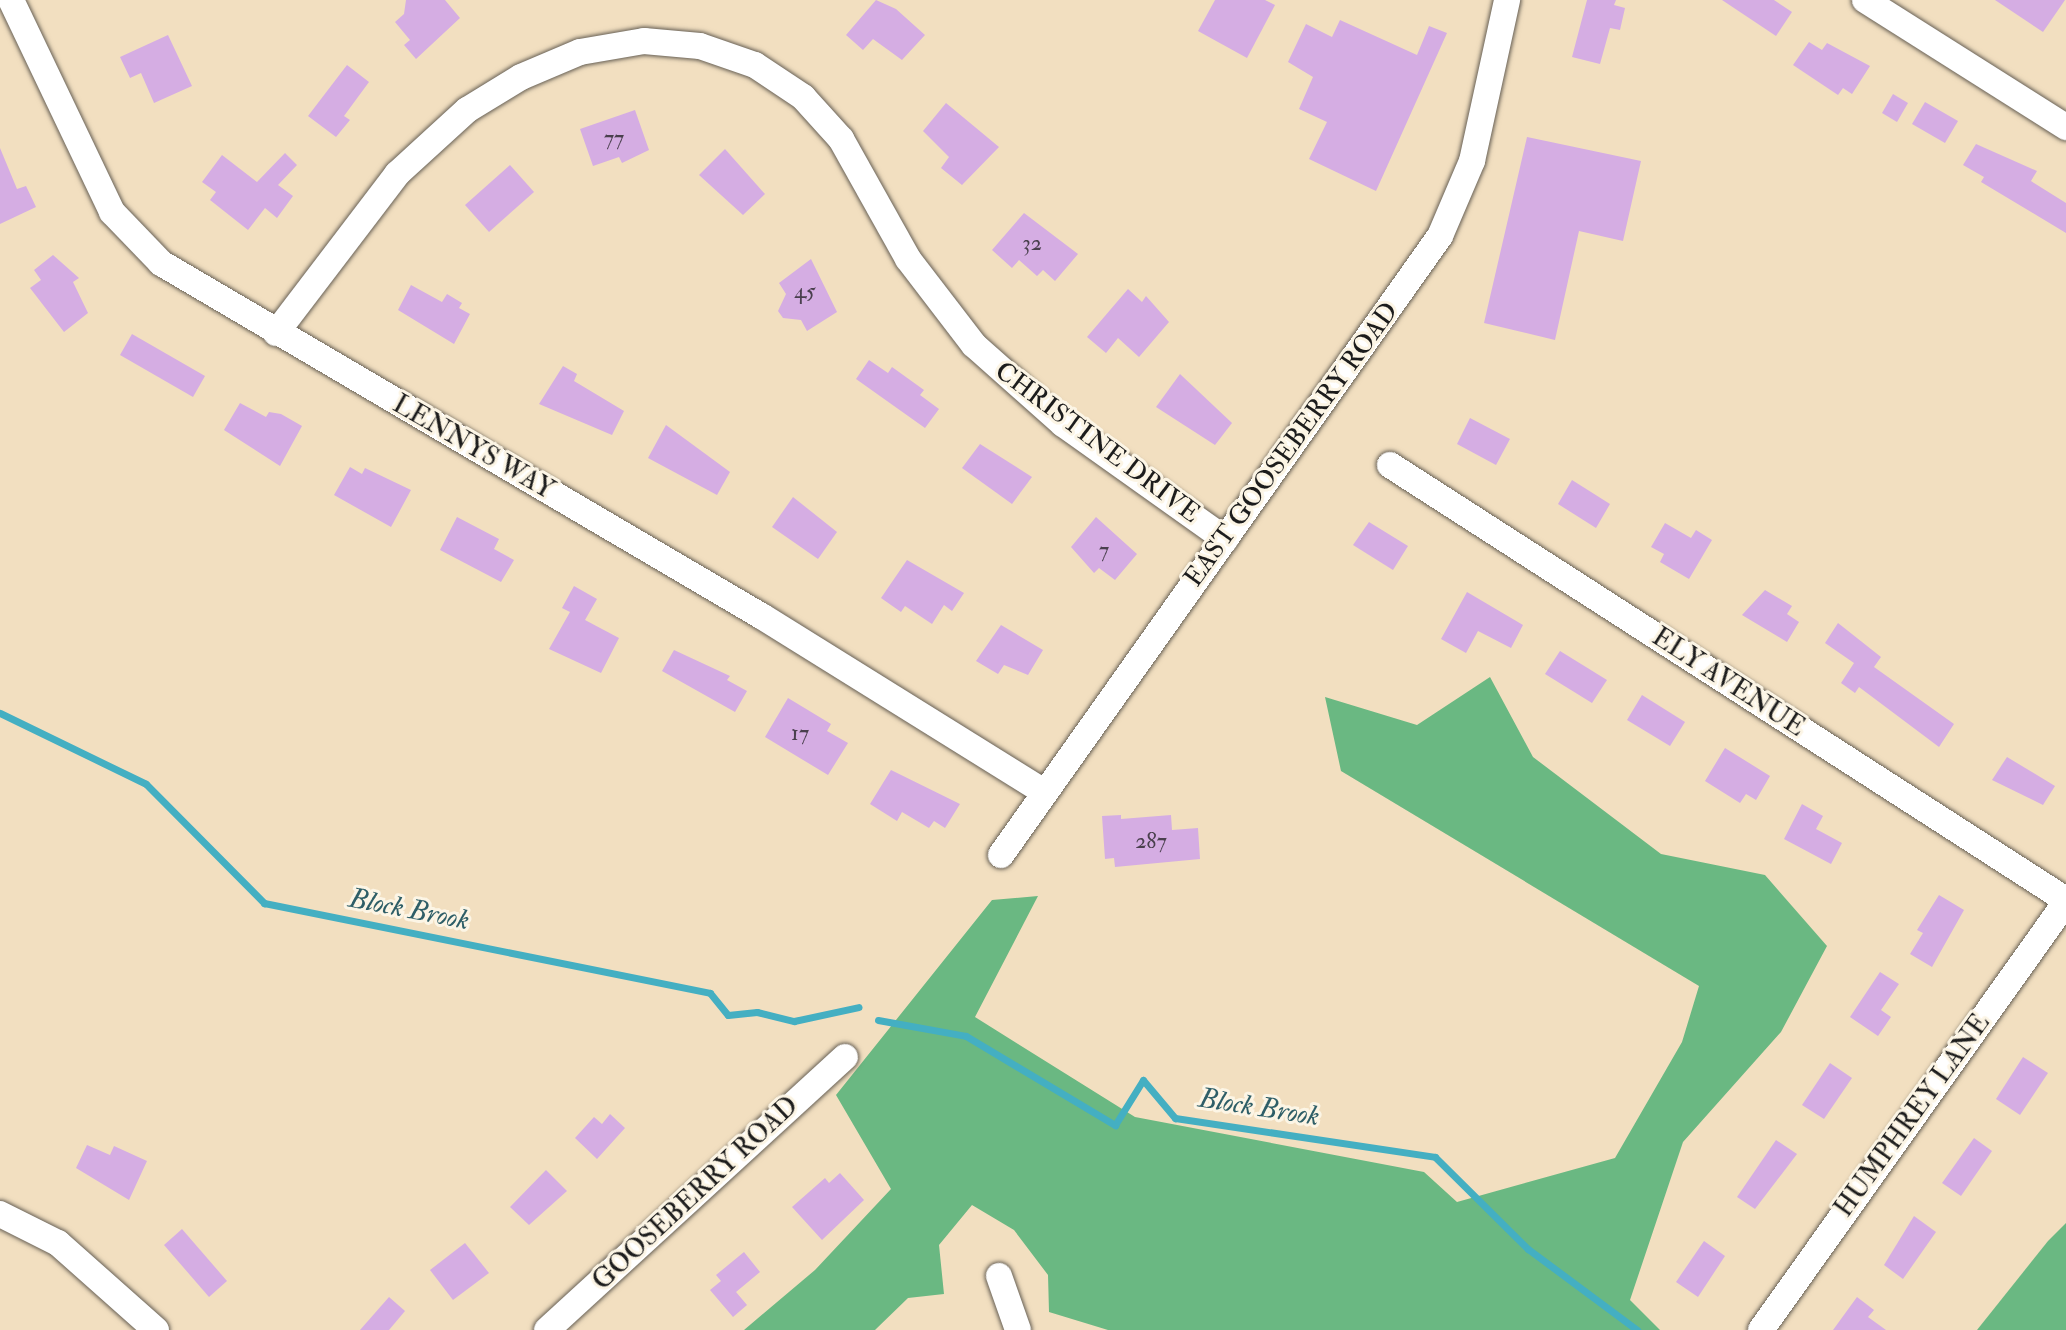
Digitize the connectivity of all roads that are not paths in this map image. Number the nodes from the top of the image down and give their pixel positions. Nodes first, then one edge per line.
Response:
1 (1507, 0) edge
2 (1865, 0) edge
3 (14, 1) edge
4 (2066, 127) edge
5 (276, 333) junction
6 (1390, 465) dead end
7 (1225, 539) junction
8 (1043, 791) junction
9 (1001, 855) dead end
10 (2066, 901) edge
11 (845, 1057) dead end
12 (0, 1214) edge
13 (999, 1276) dead end
14 (156, 1330) edge
15 (547, 1330) edge
16 (1018, 1330) edge
17 (1761, 1330) edge

1 - 7 street, EAST GOOSEBERRY ROAD
2 - 4 street
3 - 5 street, LENNYS WAY
5 - 7 street, CHRISTINE DRIVE
5 - 8 street, LENNYS WAY
6 - 10 street, ELY AVENUE
7 - 8 street, EAST GOOSEBERRY ROAD
8 - 9 street, EAST GOOSEBERRY ROAD
10 - 17 street, HUMPHREY LANE
11 - 15 street, GOOSEBERRY ROAD
12 - 14 street
13 - 16 street

